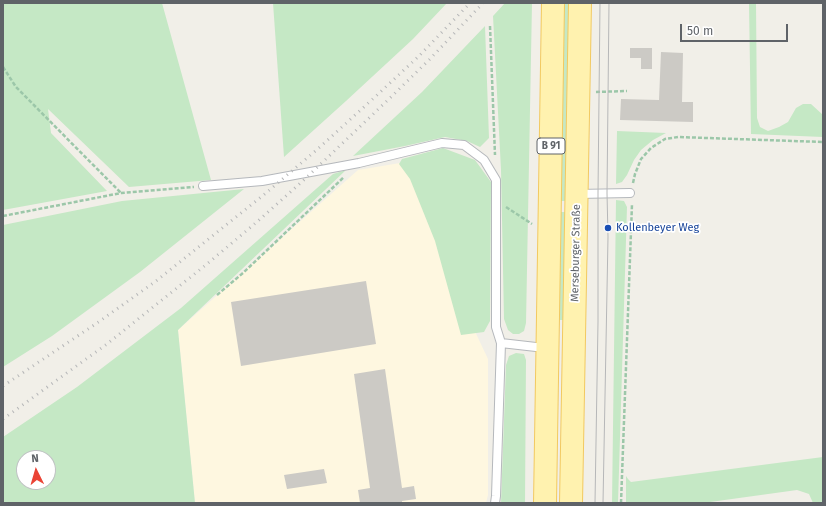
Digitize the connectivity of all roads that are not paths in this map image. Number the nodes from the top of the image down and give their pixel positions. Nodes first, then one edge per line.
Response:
1 (553, 3) edge
2 (580, 3) edge
3 (203, 186) road end
4 (630, 193) road end
5 (577, 194) junction
6 (501, 343) junction
7 (548, 347) junction
8 (495, 503) edge
9 (545, 503) edge
10 (570, 503) edge

1 - 7 main road, B 91
2 - 5 main road, Merseburger Straße / B 91
3 - 6 lane
4 - 5 lane
5 - 10 main road, Merseburger Straße / B 91
6 - 7 lane
6 - 8 lane
7 - 9 main road, B 91

